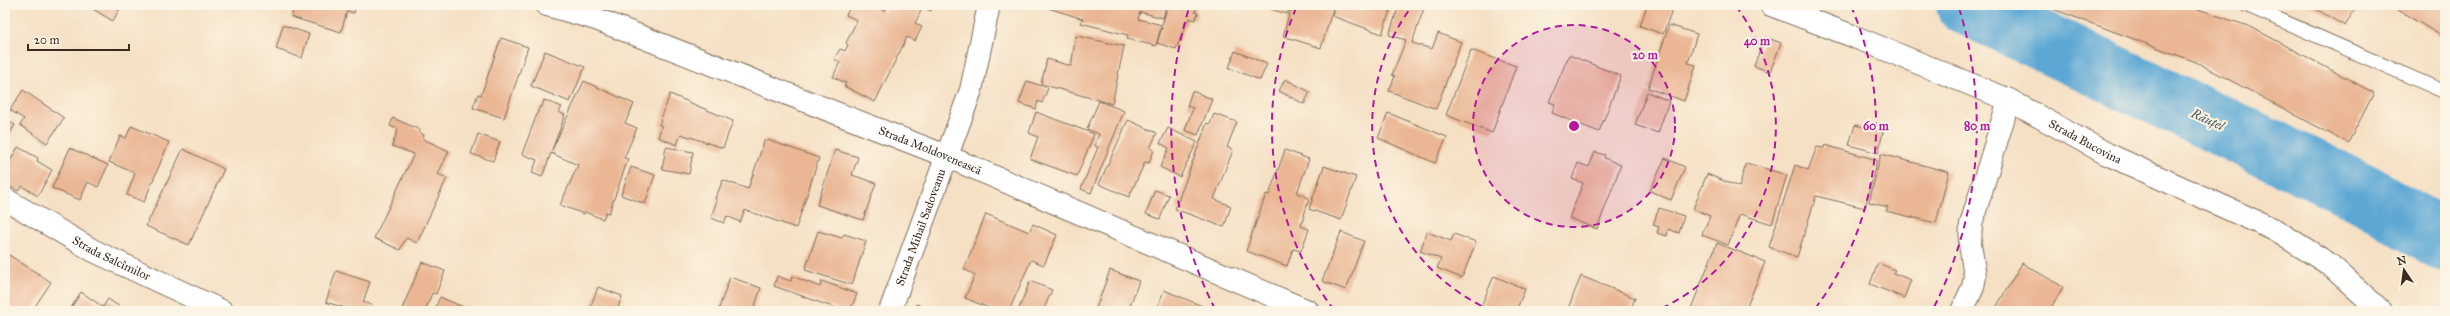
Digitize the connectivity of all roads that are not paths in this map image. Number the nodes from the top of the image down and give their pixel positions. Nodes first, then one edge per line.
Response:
1 (547, 5) edge
2 (989, 5) edge
3 (1771, 5) edge
4 (2246, 5) edge
5 (2445, 92) edge
6 (2009, 100) junction
7 (946, 156) junction
8 (5, 199) edge
9 (222, 311) edge
10 (890, 311) edge
11 (1308, 311) edge
12 (1962, 311) edge
13 (2381, 311) edge

1 - 7 street, Strada Moldovenească
2 - 7 street, Strada Mihail Sadoveanu
3 - 6 street, Strada Bucovina
4 - 5 lane
6 - 12 street
6 - 13 street, Strada Bucovina
7 - 10 street, Strada Mihail Sadoveanu
7 - 11 street, Strada Moldovenească
8 - 9 street, Strada Salcîmilor

